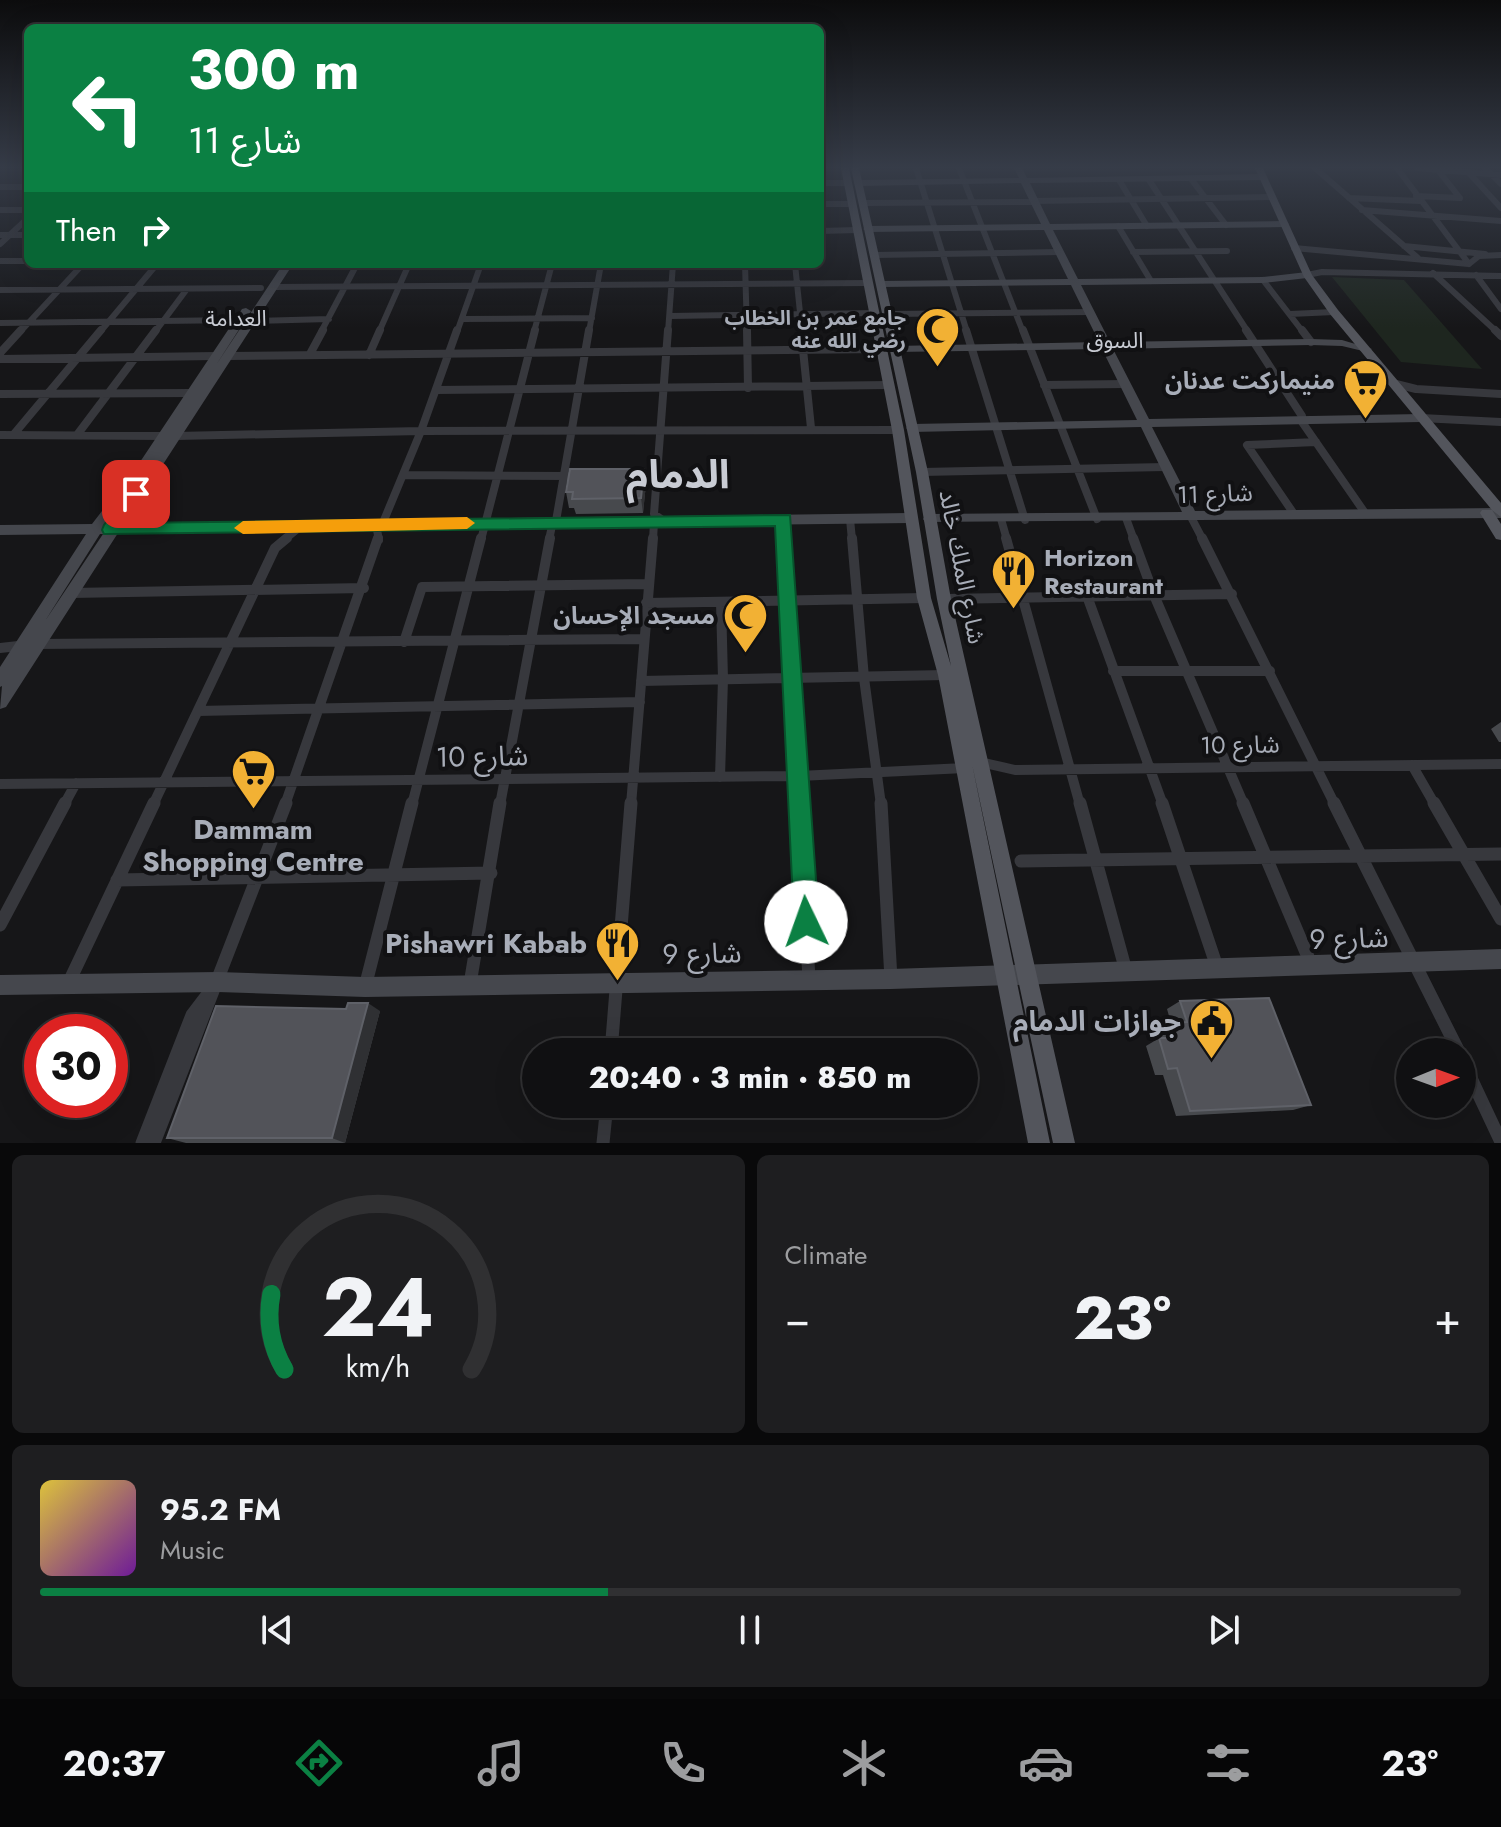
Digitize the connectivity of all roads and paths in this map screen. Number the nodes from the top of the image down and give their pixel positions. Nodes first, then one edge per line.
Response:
1 (861, 221) edge
2 (934, 221) edge
3 (980, 221) edge
4 (1044, 221) edge
5 (1144, 221) edge
6 (1177, 221) edge
7 (1223, 221) edge
8 (1375, 221) edge
9 (1434, 221) edge
10 (24, 222) edge
11 (1284, 224) joint
12 (1179, 225) junction
13 (1226, 225) junction
14 (1118, 226) junction
15 (1147, 226) junction
16 (982, 227) junction
17 (1047, 227) junction
18 (936, 228) junction
19 (863, 229) junction
20 (824, 231) edge
21 (0, 235) edge
22 (10, 235) junction
23 (24, 235) edge
24 (0, 244) edge
25 (1404, 246) junction
26 (1294, 248) junction
27 (1194, 251) junction
28 (1227, 251) dead end
29 (1457, 251) junction
30 (1059, 252) junction
31 (1133, 252) junction
32 (944, 254) junction
33 (993, 254) junction
34 (1489, 254) junction
35 (874, 255) junction
36 (1501, 255) edge
37 (1422, 260) junction
38 (0, 261) edge
39 (24, 261) edge
40 (1300, 261) junction
41 (1469, 264) junction
42 (79, 268) edge
43 (154, 268) edge
44 (275, 268) edge
45 (284, 268) edge
46 (355, 268) edge
47 (407, 268) edge
48 (480, 268) edge
49 (551, 268) edge
50 (600, 268) edge
51 (673, 268) edge
52 (745, 268) edge
53 (796, 268) edge
54 (1434, 274) junction
55 (1307, 275) junction
56 (1476, 275) junction
57 (1501, 276) edge
58 (1263, 280) junction
59 (1151, 281) junction
60 (1213, 281) junction
61 (1075, 282) junction
62 (875, 283) junction
63 (953, 283) junction
64 (1005, 283) junction
65 (672, 284) junction
66 (745, 284) junction
67 (798, 284) junction
68 (548, 286) junction
69 (597, 286) junction
70 (347, 287) junction
71 (400, 287) junction
72 (474, 287) junction
73 (267, 288) junction
74 (137, 289) junction
75 (187, 289) junction
76 (0, 290) edge
77 (59, 290) junction
78 (1501, 309) edge
79 (1090, 312) junction
80 (1334, 312) junction
81 (1017, 313) junction
82 (799, 314) junction
83 (881, 314) junction
84 (963, 314) junction
85 (1290, 314) junction
86 (670, 316) junction
87 (747, 316) junction
88 (540, 318) junction
89 (592, 318) junction
90 (329, 319) junction
91 (462, 319) junction
92 (246, 320) junction
93 (163, 321) junction
94 (29, 322) junction
95 (110, 322) junction
96 (0, 323) edge
97 (1501, 332) edge
98 (1255, 342) junction
99 (1311, 342) junction
100 (1106, 345) junction
101 (1030, 346) junction
102 (972, 347) junction
103 (747, 349) junction
104 (804, 349) junction
105 (888, 349) junction
106 (1367, 349) junction
107 (530, 352) junction
108 (585, 352) junction
109 (667, 352) junction
110 (310, 354) junction
111 (369, 355) junction
112 (449, 355) junction
113 (0, 356) edge
114 (222, 356) junction
115 (136, 357) junction
116 (78, 358) junction
117 (1125, 384) junction
118 (1396, 384) junction
119 (889, 385) junction
120 (1044, 385) junction
121 (807, 386) junction
122 (663, 388) junction
123 (748, 388) junction
124 (579, 389) junction
125 (436, 390) junction
126 (521, 390) junction
127 (192, 393) junction
128 (0, 394) edge
129 (49, 394) junction
130 (108, 394) junction
131 (1501, 394) edge
132 (1421, 418) junction
133 (1302, 422) junction
134 (1501, 422) edge
135 (1145, 425) junction
136 (1060, 426) junction
137 (996, 427) junction
138 (811, 428) junction
139 (905, 429) junction
140 (659, 430) junction
141 (421, 431) junction
142 (509, 432) junction
143 (571, 432) junction
144 (14, 434) junction
145 (0, 435) edge
146 (77, 435) junction
147 (170, 436) junction
148 (1316, 442) junction
149 (1165, 467) junction
150 (1077, 469) junction
151 (1009, 471) junction
152 (922, 472) junction
153 (404, 475) junction
154 (499, 475) junction
155 (641, 475) edge
156 (657, 475) junction
157 (565, 476) junction
158 (580, 476) edge
159 (1481, 488) junction
160 (1501, 501) edge
161 (1365, 513) junction
162 (1496, 513) edge
163 (1294, 514) junction
164 (1191, 517) junction
165 (910, 518) junction
166 (1126, 518) junction
167 (784, 519) junction
168 (850, 519) junction
169 (930, 519) junction
170 (1001, 519) junction
171 (1097, 519) junction
172 (1025, 520) junction
173 (555, 521) junction
174 (485, 522) junction
175 (660, 522) junction
176 (379, 525) junction
177 (300, 527) junction
178 (95, 530) junction
179 (110, 530) junction
180 (2, 532) edge
181 (1501, 535) edge
182 (648, 584) junction
183 (540, 585) junction
184 (469, 587) junction
185 (364, 588) junction
186 (256, 589) junction
187 (71, 593) junction
188 (1232, 594) junction
189 (1154, 595) junction
190 (1087, 596) junction
191 (1022, 597) junction
192 (924, 598) junction
193 (944, 599) junction
194 (788, 601) junction
195 (857, 601) junction
196 (721, 602) junction
197 (646, 603) junction
198 (644, 639) junction
199 (530, 640) junction
200 (453, 641) junction
201 (346, 642) junction
202 (404, 642) junction
203 (231, 643) junction
204 (36, 644) junction
205 (0, 648) edge
206 (21, 648) junction
207 (1113, 671) junction
208 (1187, 671) junction
209 (1270, 671) junction
210 (946, 675) junction
211 (864, 678) junction
212 (723, 679) junction
213 (0, 680) edge
214 (793, 680) junction
215 (641, 681) junction
216 (0, 702) edge
217 (640, 702) junction
218 (517, 704) junction
219 (437, 706) junction
220 (322, 707) junction
221 (198, 711) junction
222 (1501, 764) edge
223 (972, 765) junction
224 (1412, 765) junction
225 (1318, 766) junction
226 (1227, 767) junction
227 (1149, 768) junction
228 (1073, 770) junction
229 (879, 773) junction
230 (799, 776) junction
231 (720, 777) junction
232 (634, 778) junction
233 (507, 780) junction
234 (418, 781) junction
235 (294, 782) junction
236 (76, 783) junction
237 (163, 783) junction
238 (0, 784) edge
239 (1501, 854) edge
240 (1464, 855) junction
241 (1363, 857) junction
242 (1266, 858) junction
243 (1182, 859) junction
244 (1021, 861) dead end
245 (1096, 861) junction
246 (491, 873) junction
247 (258, 876) junction
248 (395, 876) junction
249 (117, 880) junction
250 (1501, 919) edge
251 (0, 925) edge
252 (1501, 959) edge
253 (1416, 961) junction
254 (1312, 967) junction
255 (1218, 970) junction
256 (1127, 973) junction
257 (1016, 975) junction
258 (891, 979) junction
259 (809, 980) junction
260 (218, 982) junction
261 (617, 982) junction
262 (68, 984) junction
263 (470, 984) junction
264 (0, 985) edge
265 (365, 987) junction
266 (612, 1038) edge
267 (1452, 1038) edge
268 (1476, 1089) edge
269 (606, 1118) edge
270 (1500, 1140) edge
271 (142, 1143) edge
272 (154, 1143) edge
273 (603, 1143) edge
274 (1039, 1143) edge
275 (1064, 1143) edge

1 - 19 main road, شارع الملك خالد
2 - 18 street
3 - 16 street
4 - 17 street
5 - 15 street
6 - 12 street
7 - 13 street
8 - 25 street
9 - 29 street
10 - 22 street
11 - 13 street
11 - 26 main road
12 - 13 street
12 - 15 street
12 - 27 street
14 - 15 street
14 - 17 street
14 - 31 street
16 - 17 street
16 - 18 street
16 - 33 street
17 - 30 street
18 - 19 street
18 - 32 street
19 - 20 street
19 - 35 main road, شارع الملك خالد
19 - 62 main road, شارع الملك خالد
21 - 22 street
22 - 23 street
22 - 24 street
25 - 29 street
25 - 37 street
26 - 37 street
26 - 40 main road
27 - 28 street
27 - 31 street
27 - 60 street
29 - 34 street
29 - 41 street
30 - 33 street
30 - 61 street
31 - 59 street
32 - 33 street
32 - 35 street
32 - 63 street
33 - 64 street
34 - 36 street
34 - 41 street
35 - 62 main road, شارع الملك خالد
37 - 40 street
37 - 41 street
38 - 39 street
40 - 55 main road
41 - 54 street
42 - 77 street
43 - 74 street
44 - 73 street
45 - 73 street
46 - 70 street
47 - 71 street
48 - 72 street
49 - 68 street
50 - 69 street
51 - 65 street
52 - 66 street
53 - 67 street
54 - 55 street
54 - 56 street
54 - 97 street
55 - 58 street
55 - 80 main road
56 - 57 street
56 - 78 street
58 - 60 street
58 - 85 street
59 - 60 street
59 - 61 street
60 - 98 street
61 - 64 street
61 - 79 street
62 - 63 street
62 - 67 street
62 - 83 main road, شارع الملك خالد
63 - 64 street
63 - 84 street
64 - 81 street
65 - 66 street
65 - 69 street
65 - 86 street
66 - 67 street
66 - 87 street
67 - 82 street
68 - 69 street
68 - 72 street
68 - 88 street
69 - 89 street
70 - 71 street
70 - 73 street
70 - 90 street
71 - 72 street
71 - 111 street
72 - 91 street
73 - 75 street
73 - 92 street
74 - 75 street
74 - 77 street
74 - 95 street
75 - 93 street
76 - 77 street
77 - 94 street
79 - 81 street
79 - 100 street
80 - 85 street
80 - 106 main road
81 - 84 street
81 - 101 street
82 - 83 street
82 - 87 street
82 - 104 street
83 - 84 street
83 - 105 main road, شارع الملك خالد
84 - 102 street
85 - 99 street
86 - 87 street
86 - 109 street
87 - 103 street
88 - 89 street
88 - 91 street
88 - 107 street
89 - 108 street
90 - 92 street
90 - 110 street
91 - 112 street
92 - 93 street
92 - 114 street
93 - 95 street
93 - 115 street
94 - 95 street
94 - 96 street
94 - 113 street
95 - 116 street
98 - 99 street
98 - 100 street
98 - 133 street
99 - 106 street
100 - 101 street
100 - 117 street
101 - 102 street
101 - 120 street
102 - 105 street
102 - 137 street
103 - 104 street
103 - 109 street
103 - 123 street
104 - 105 street
104 - 121 street
105 - 119 main road, شارع الملك خالد
105 - 139 main road, شارع الملك خالد
106 - 118 main road
107 - 108 street
107 - 112 street
107 - 126 street
108 - 109 street
108 - 124 street
109 - 122 street
110 - 111 street
110 - 114 street
111 - 112 street
112 - 125 street
113 - 116 street
114 - 115 street
114 - 127 street
114 - 147 street
115 - 116 street
115 - 130 street
116 - 129 street
117 - 120 street
117 - 135 street
118 - 131 street
118 - 132 main road
119 - 121 street
119 - 139 main road, شارع الملك خالد
120 - 136 street
121 - 123 street
121 - 138 street
122 - 123 street
122 - 124 street
122 - 140 street
124 - 126 street
124 - 143 street
125 - 126 street
125 - 141 street
126 - 142 street
127 - 130 street
127 - 147 street
128 - 129 street
129 - 130 street
129 - 144 street
130 - 146 street
132 - 133 street
132 - 134 street
132 - 159 main road
133 - 135 street
133 - 148 street
135 - 136 street
135 - 149 street
136 - 137 street
136 - 150 street
137 - 139 street
137 - 151 street
138 - 139 street
138 - 140 street
139 - 152 main road, شارع الملك خالد
139 - 165 main road, شارع الملك خالد
140 - 143 street
140 - 156 street
141 - 142 street
141 - 147 street
141 - 153 street
142 - 143 street
142 - 154 street
143 - 157 street
144 - 145 street
144 - 146 street
146 - 147 street
147 - 178 street
147 - 179 street
148 - 161 street
148 - 163 street
149 - 150 street
149 - 164 street
150 - 151 street
150 - 171 street
151 - 152 street
151 - 172 street
152 - 169 main road, شارع الملك خالد
153 - 154 street
153 - 176 street
154 - 157 street
154 - 174 street
155 - 156 street
156 - 175 street
157 - 158 street
157 - 173 street
159 - 160 street
159 - 162 main road
161 - 162 street, شارع 11
161 - 163 street, شارع 11
162 - 181 main road
163 - 164 street, شارع 11
164 - 166 street, شارع 11
164 - 188 street
165 - 168 street
165 - 169 main road
165 - 192 main road, شارع الملك خالد
166 - 171 street, شارع 11
166 - 189 street
167 - 168 street
167 - 175 street
167 - 194 street
168 - 195 street
169 - 170 street, شارع 11
169 - 193 main road, شارع الملك خالد
170 - 172 street, شارع 11
170 - 191 street
171 - 172 street, شارع 11
173 - 174 street
173 - 175 street
173 - 183 street
174 - 176 street
174 - 184 street
175 - 182 street
176 - 177 street
176 - 185 street
177 - 179 street
177 - 186 street
178 - 179 street
178 - 180 street
178 - 206 street
179 - 187 street
182 - 183 street
182 - 197 street
183 - 184 street
183 - 199 street
184 - 200 street
184 - 202 street
185 - 186 street
185 - 201 street
186 - 187 street
186 - 203 street
187 - 204 street
188 - 189 street
188 - 209 street
189 - 190 street
189 - 208 street
190 - 191 street
190 - 207 street
191 - 193 street
191 - 228 street
192 - 195 street
192 - 210 main road, شارع الملك خالد
193 - 223 main road, شارع الملك خالد
194 - 195 street
194 - 196 street
194 - 214 street
195 - 211 street
196 - 197 street
196 - 212 street
197 - 198 street
198 - 199 street
198 - 215 street
199 - 200 street
199 - 218 street
200 - 202 street
200 - 219 street
201 - 202 street
201 - 203 street
201 - 220 street
203 - 204 street
203 - 221 street
204 - 206 street
204 - 216 street
205 - 206 street
206 - 213 street
207 - 208 street
207 - 227 street
208 - 209 street
208 - 226 street
209 - 225 street
210 - 211 street
210 - 223 main road, شارع الملك خالد
211 - 214 street
211 - 229 street
212 - 214 street
212 - 215 street
212 - 231 street
214 - 230 street
215 - 217 street
217 - 218 street
217 - 232 street
218 - 219 street
218 - 233 street
219 - 220 street
219 - 234 street
220 - 221 street
220 - 235 street
221 - 237 street
222 - 224 street, شارع 10
223 - 228 street, شارع 10
223 - 229 street, شارع 10
223 - 257 main road
224 - 225 street, شارع 10
224 - 240 street
225 - 226 street, شارع 10
225 - 241 street
226 - 227 street, شارع 10
226 - 242 street
227 - 228 street, شارع 10
227 - 243 street
228 - 245 street
229 - 230 street, شارع 10
229 - 258 street
230 - 231 street, شارع 10
230 - 259 street
231 - 232 street, شارع 10
232 - 233 street, شارع 10
232 - 261 street
233 - 234 street, شارع 10
233 - 246 street
234 - 235 street, شارع 10
234 - 248 street
235 - 237 street, شارع 10
235 - 247 street
236 - 237 street, شارع 10
236 - 238 street, شارع 10
236 - 251 street
237 - 249 street
239 - 240 street
240 - 241 street
240 - 250 street
241 - 242 street
241 - 253 street
242 - 243 street
242 - 254 street
243 - 245 street
243 - 255 street
244 - 245 street
245 - 256 street
246 - 248 street
246 - 263 street
247 - 248 street
247 - 249 street
247 - 260 street
248 - 265 street
249 - 262 street
252 - 253 street, شارع 9
253 - 254 street, شارع 9
253 - 267 street
254 - 255 street, شارع 9
255 - 256 street, شارع 9
256 - 257 street, شارع 9
257 - 258 street, شارع 9
257 - 274 main road
257 - 275 main road
258 - 259 street, شارع 9
259 - 261 street, شارع 9
260 - 262 street, شارع 9
260 - 265 street, شارع 9
260 - 271 street
260 - 272 street
261 - 263 street, شارع 9
261 - 266 street
262 - 264 street, شارع 9
263 - 265 street, شارع 9
268 - 270 street
269 - 273 street

